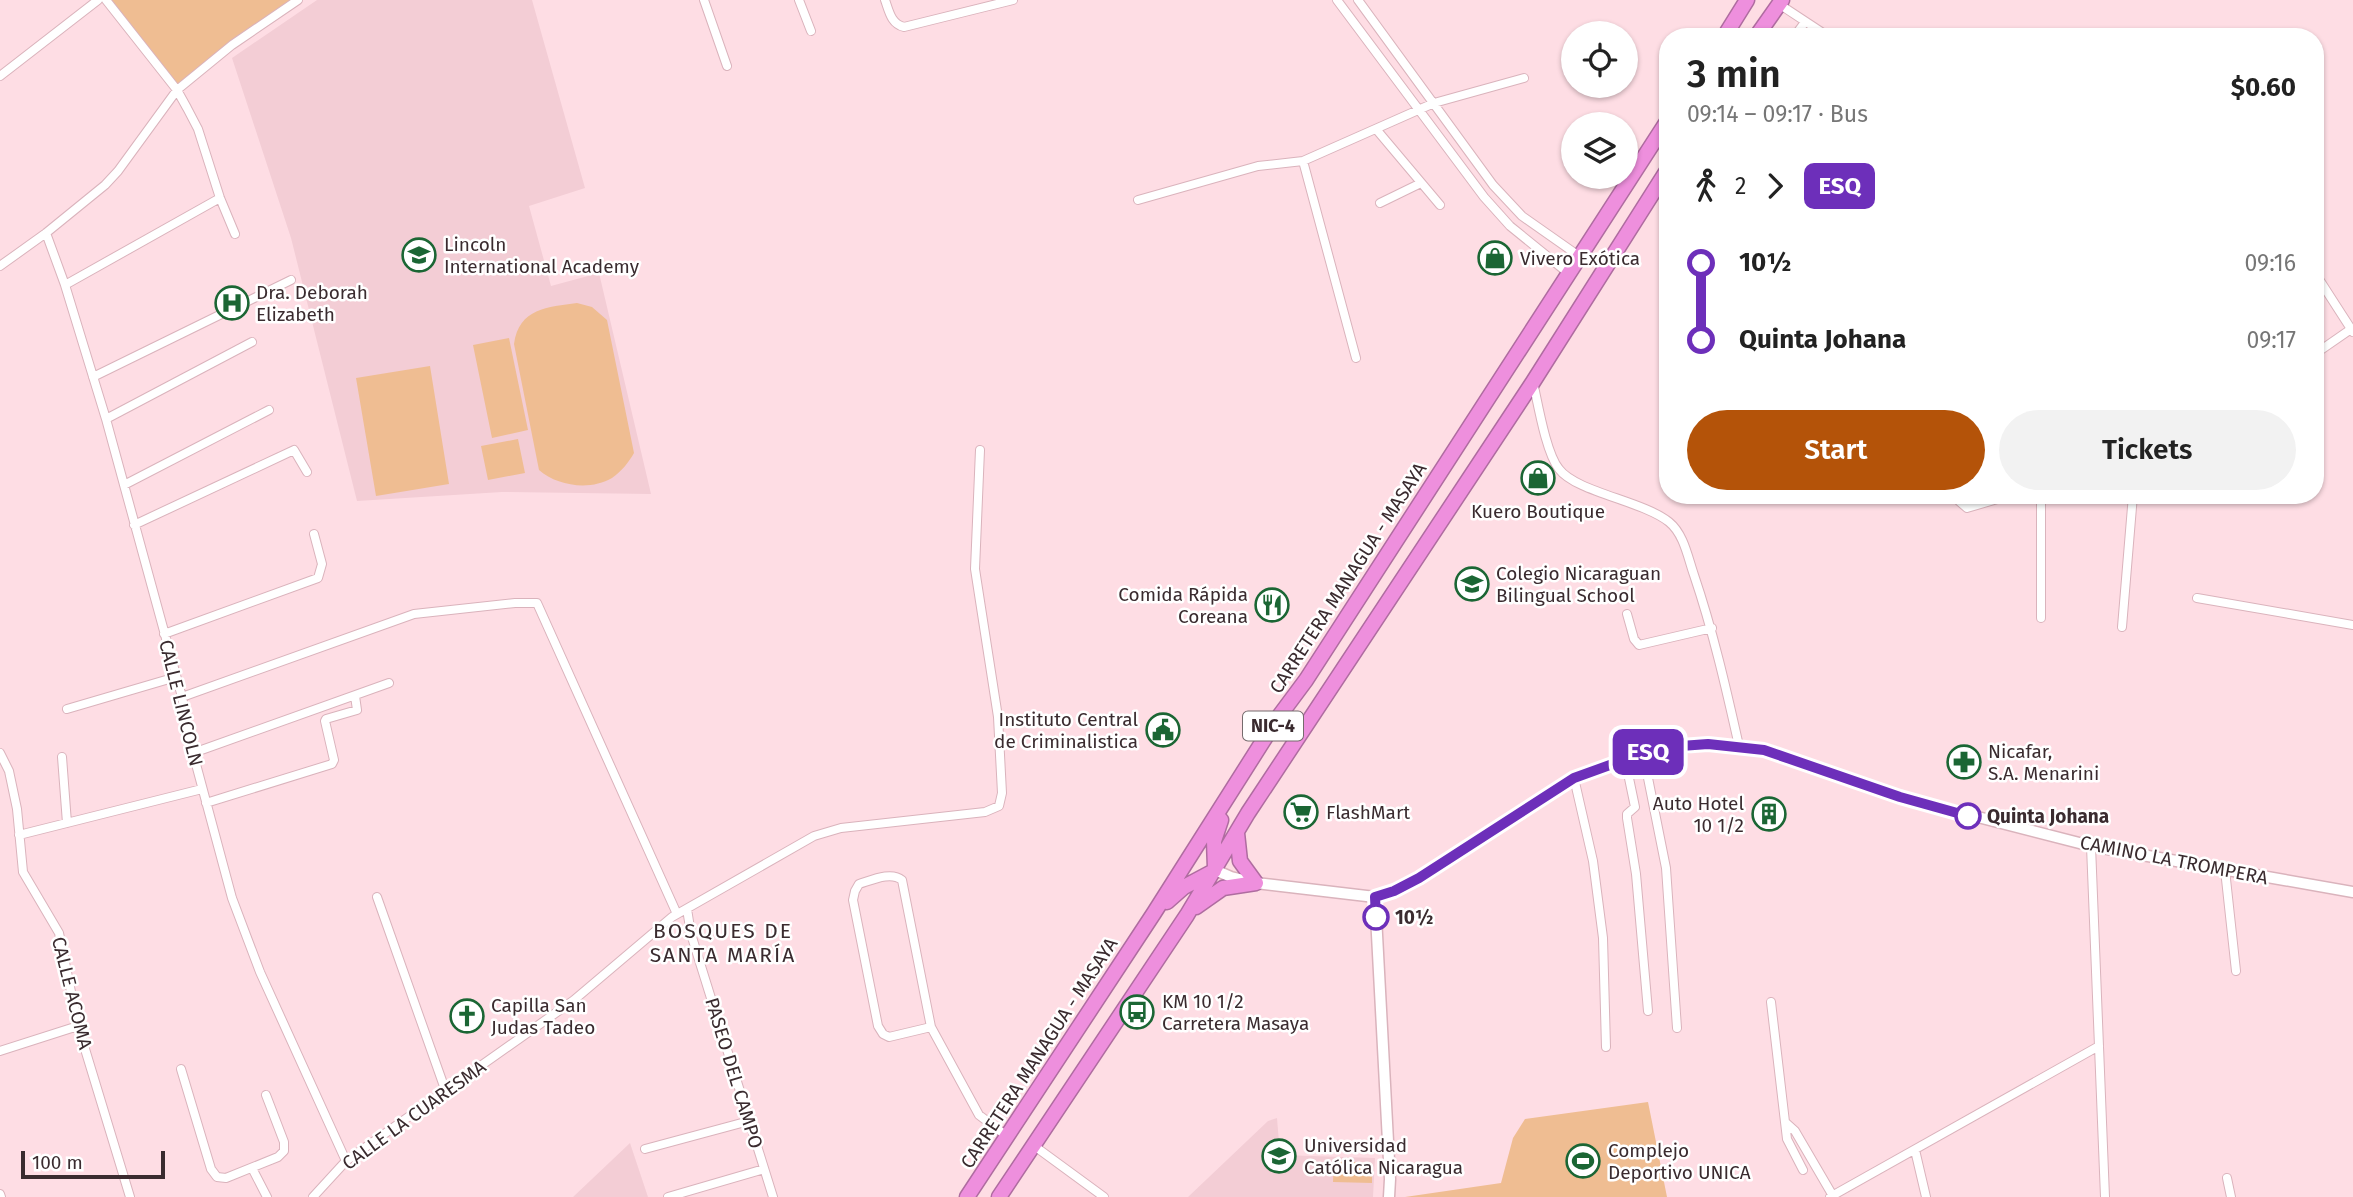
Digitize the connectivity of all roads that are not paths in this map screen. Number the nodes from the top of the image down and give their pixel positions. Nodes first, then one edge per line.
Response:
1 (99, 0) edge
2 (106, 0) edge
3 (298, 0) edge
4 (704, 0) edge
5 (799, 0) edge
6 (885, 0) edge
7 (1013, 0) edge
8 (1338, 0) edge
9 (1358, 0) edge
10 (1747, 0) edge
11 (1781, 2) edge
12 (1805, 22) junction
13 (1730, 28) edge
14 (1762, 28) edge
15 (1801, 28) edge
16 (1815, 28) edge
17 (811, 31) dead end
18 (727, 66) dead end
19 (0, 76) edge
20 (1524, 78) dead end
21 (177, 90) junction
22 (1434, 103) junction
23 (1418, 110) junction
24 (1376, 129) junction
25 (1659, 134) edge
26 (1303, 161) junction
27 (1421, 183) junction
28 (1659, 183) edge
29 (220, 198) junction
30 (1138, 200) dead end
31 (1380, 203) dead end
32 (1440, 205) dead end
33 (46, 233) junction
34 (235, 234) dead end
35 (1580, 256) junction
36 (0, 266) edge
37 (1568, 273) junction
38 (291, 280) dead end
39 (65, 285) junction
40 (2324, 287) edge
41 (2352, 331) edge
42 (252, 342) dead end
43 (2324, 348) edge
44 (1356, 358) dead end
45 (93, 377) junction
46 (1533, 382) junction
47 (269, 410) dead end
48 (106, 419) junction
49 (980, 450) dead end
50 (307, 472) dead end
51 (124, 485) junction
52 (1962, 504) edge
53 (1981, 504) edge
54 (2040, 504) edge
55 (2132, 504) edge
56 (134, 525) junction
57 (314, 534) dead end
58 (2197, 598) dead end
59 (1627, 614) dead end
60 (2041, 618) dead end
61 (2353, 625) edge
62 (2122, 627) dead end
63 (1712, 628) junction
64 (164, 634) junction
65 (176, 677) junction
66 (389, 683) dead end
67 (355, 696) junction
68 (182, 697) junction
69 (66, 709) dead end
70 (1277, 719) junction
71 (1739, 746) junction
72 (0, 753) edge
73 (192, 753) junction
74 (1643, 753) junction
75 (62, 757) dead end
76 (1625, 759) junction
77 (1574, 778) junction
78 (202, 789) junction
79 (206, 803) junction
80 (67, 823) junction
81 (1237, 833) junction
82 (19, 835) junction
83 (2091, 846) junction
84 (1215, 870) junction
85 (2225, 870) junction
86 (1256, 883) junction
87 (2353, 892) edge
88 (377, 897) dead end
89 (1375, 897) junction
90 (687, 908) junction
91 (1154, 913) junction
92 (677, 914) junction
93 (1187, 915) junction
94 (2236, 971) dead end
95 (1771, 1002) dead end
96 (1648, 1012) dead end
97 (78, 1026) junction
98 (931, 1027) junction
99 (1677, 1028) dead end
100 (2099, 1046) junction
101 (1606, 1047) dead end
102 (0, 1051) edge
103 (180, 1069) dead end
104 (446, 1092) junction
105 (266, 1095) dead end
106 (749, 1121) junction
107 (1785, 1122) junction
108 (1008, 1137) junction
109 (1033, 1145) junction
110 (645, 1149) dead end
111 (1914, 1150) junction
112 (346, 1161) junction
113 (252, 1168) junction
114 (764, 1169) junction
115 (1803, 1170) dead end
116 (2227, 1178) dead end
117 (1831, 1196) edge
118 (130, 1197) edge
119 (267, 1197) edge
120 (313, 1197) edge
121 (668, 1197) edge
122 (773, 1197) edge
123 (967, 1197) edge
124 (999, 1197) edge
125 (1104, 1197) edge
126 (1389, 1197) edge
127 (1926, 1197) edge
128 (2105, 1197) edge
129 (2231, 1197) edge

1 - 19 street
2 - 21 street
3 - 21 street
4 - 18 street
5 - 17 street
6 - 7 street
8 - 23 street
9 - 22 street
10 - 13 highway
11 - 12 street
11 - 14 highway
12 - 15 street
12 - 16 street
20 - 22 street
21 - 29 street
21 - 33 street
22 - 23 street
22 - 35 street
23 - 24 street
23 - 37 street
24 - 26 street
24 - 27 street
25 - 35 highway, CARRETERA MANAGUA - MASAYA / NIC-4
26 - 30 street
26 - 44 street
27 - 31 street
27 - 32 street
28 - 46 highway, NIC-4
29 - 34 street
29 - 39 street
33 - 36 street
33 - 39 street, CALLE LINCOLN
35 - 37 highway, CARRETERA MANAGUA - MASAYA / NIC-4
37 - 70 highway, CARRETERA MANAGUA - MASAYA / NIC-4
38 - 45 street
39 - 45 street, CALLE LINCOLN
40 - 41 street
41 - 43 street
42 - 48 street
45 - 48 street, CALLE LINCOLN
46 - 63 street
46 - 81 highway, NIC-4
47 - 51 street
48 - 51 street, CALLE LINCOLN
49 - 90 street, CALLE LA CUARESMA
50 - 56 street
51 - 56 street, CALLE LINCOLN
52 - 53 street
54 - 60 street
55 - 62 street
56 - 64 street, CALLE LINCOLN
57 - 64 street
58 - 61 street
59 - 63 street
63 - 71 street
64 - 65 street, CALLE LINCOLN
65 - 68 street, CALLE LINCOLN
65 - 69 street
66 - 67 street
67 - 73 street
67 - 79 street
68 - 73 street, CALLE LINCOLN
68 - 92 street
70 - 84 highway
70 - 91 highway, CARRETERA MANAGUA - MASAYA / NIC-4
71 - 74 street, CAMINO LA TROMPERA
71 - 83 street, CAMINO LA TROMPERA
72 - 82 street, CALLE ACOMA
73 - 78 street, CALLE LINCOLN
74 - 76 street, CAMINO LA TROMPERA
74 - 99 street
75 - 80 street
76 - 77 street, CAMINO LA TROMPERA
76 - 96 street
77 - 89 street, CAMINO LA TROMPERA
77 - 101 street
78 - 79 street, CALLE LINCOLN
78 - 80 street
79 - 112 street, CALLE LINCOLN
80 - 82 street
81 - 84 highway, NIC-4
81 - 86 highway
82 - 97 street, CALLE ACOMA
83 - 85 street, CAMINO LA TROMPERA
83 - 100 street
84 - 86 street
84 - 91 highway
84 - 93 highway, NIC-4
85 - 87 street, CAMINO LA TROMPERA
85 - 94 street
86 - 89 street
86 - 93 highway
88 - 104 street
89 - 126 street
90 - 92 street, CALLE LA CUARESMA
90 - 106 street, PASEO DEL CAMPO
91 - 108 highway, CARRETERA MANAGUA - MASAYA / NIC-4
92 - 104 street, CALLE LA CUARESMA
93 - 109 highway, NIC-4
95 - 107 street
97 - 102 street
97 - 118 street, CALLE ACOMA
98 - 98 street
98 - 108 street
100 - 111 street
100 - 128 street
103 - 113 street
104 - 112 street, CALLE LA CUARESMA
105 - 113 street
106 - 110 street
106 - 114 street, PASEO DEL CAMPO
107 - 115 street
107 - 117 street
108 - 123 highway, CARRETERA MANAGUA - MASAYA / NIC-4
109 - 124 highway, NIC-4
109 - 125 street
111 - 117 street
111 - 127 street
112 - 120 street, CALLE LA CUARESMA
113 - 119 street
114 - 121 street
114 - 122 street, PASEO DEL CAMPO
116 - 129 street

